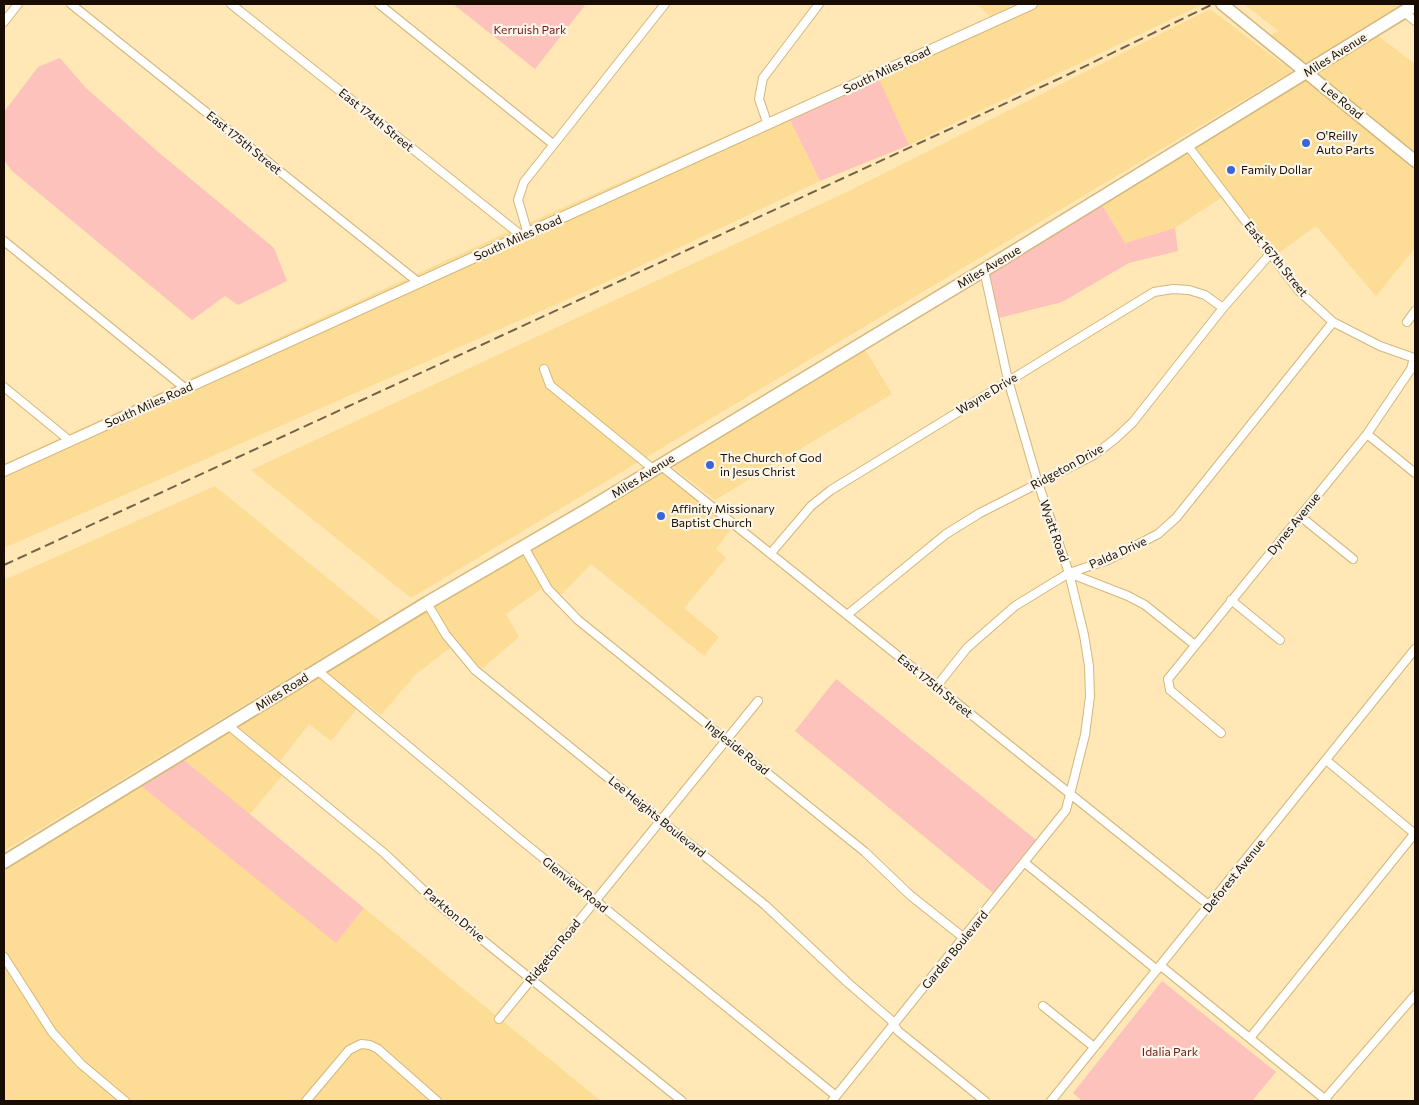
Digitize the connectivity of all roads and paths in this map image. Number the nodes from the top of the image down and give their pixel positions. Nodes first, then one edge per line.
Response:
1 (18, 4) edge
2 (71, 4) edge
3 (231, 4) edge
4 (379, 4) edge
5 (664, 4) edge
6 (819, 4) edge
7 (1032, 4) edge
8 (1222, 4) edge
9 (1415, 5) edge
10 (1404, 12) junction
11 (1415, 21) edge
12 (4, 22) edge
13 (1306, 72) junction
14 (768, 125) junction
15 (553, 144) junction
16 (1188, 146) junction
17 (1415, 161) edge
18 (525, 235) junction
19 (4, 241) edge
20 (1270, 254) junction
21 (984, 270) junction
22 (418, 282) junction
23 (1223, 308) junction
24 (1415, 311) edge
25 (1334, 322) junction
26 (1407, 322) dead end
27 (1414, 358) edge
28 (544, 369) dead end
29 (1413, 371) edge
30 (1008, 380) junction
31 (4, 387) edge
32 (186, 389) junction
33 (1367, 434) junction
34 (70, 441) junction
35 (657, 467) junction
36 (4, 471) edge
37 (1415, 473) edge
38 (1038, 483) junction
39 (1300, 516) junction
40 (562, 525) joint
41 (524, 547) junction
42 (771, 552) junction
43 (1352, 560) dead end
44 (1069, 574) junction
45 (1231, 600) junction
46 (427, 604) junction
47 (847, 615) junction
48 (1280, 640) dead end
49 (1195, 646) junction
50 (1415, 649) edge
51 (317, 670) junction
52 (936, 687) junction
53 (758, 700) dead end
54 (228, 726) junction
55 (1221, 733) dead end
56 (726, 739) junction
57 (1326, 760) junction
58 (1070, 794) junction
59 (660, 820) junction
60 (1415, 833) edge
61 (4, 862) edge
62 (1024, 863) junction
63 (595, 901) junction
64 (1210, 906) junction
65 (964, 938) junction
66 (4, 956) edge
67 (1159, 968) junction
68 (531, 979) junction
69 (1415, 994) edge
70 (1043, 1006) dead end
71 (499, 1019) dead end
72 (894, 1025) junction
73 (1250, 1038) junction
74 (1094, 1047) junction
75 (834, 1099) edge
76 (1326, 1100) edge
77 (125, 1101) edge
78 (306, 1101) edge
79 (437, 1101) edge
80 (682, 1101) edge
81 (985, 1101) edge
82 (1051, 1101) edge

1 - 12 street
2 - 22 street, East 175th Street
3 - 18 street, East 174th Street
4 - 15 street
5 - 15 street
6 - 14 street
7 - 14 street, South Miles Road
8 - 13 main road, Lee Road
9 - 10 main road, Miles Avenue
10 - 11 street
10 - 13 main road, Miles Avenue
13 - 16 main road, Miles Avenue
13 - 17 main road, Lee Road
14 - 18 street, South Miles Road
15 - 18 street
16 - 20 street, East 167th Street
16 - 21 main road, Miles Avenue
18 - 22 street, South Miles Road
19 - 32 street
20 - 23 street, Ridgeton Drive
20 - 25 street, East 167th Street
21 - 30 street, Wyatt Road
21 - 35 main road, Miles Avenue
22 - 32 street, South Miles Road
23 - 30 street, Wayne Drive
23 - 38 street, Ridgeton Drive
24 - 26 street
25 - 27 street, East 167th Street
25 - 44 street, Palda Drive
27 - 29 street, Dynes Avenue
28 - 35 street, East 175th Street
29 - 33 street, Dynes Avenue
30 - 38 street, Wyatt Road
30 - 42 street, Wayne Drive
31 - 34 street
32 - 34 street, South Miles Road
33 - 37 street
33 - 39 street, Dynes Avenue
34 - 36 street, South Miles Road
35 - 40 main road, Miles Avenue
35 - 42 street, East 175th Street
38 - 44 street, Wyatt Road
38 - 47 street, Ridgeton Drive
39 - 43 street
39 - 45 street, Dynes Avenue
40 - 41 main road, Miles Road
41 - 46 main road, Miles Road
41 - 56 street, Ingleside Road
42 - 47 street, East 175th Street
44 - 49 street
44 - 52 street, Palda Drive
44 - 58 street, Wyatt Road
45 - 48 street
45 - 49 street, Dynes Avenue
46 - 51 main road, Miles Road
46 - 59 street, Lee Heights Boulevard
47 - 52 street, East 175th Street
49 - 55 street, Dynes Avenue
50 - 57 street, Deforest Avenue
51 - 54 main road, Miles Road
51 - 63 street, Glenview Road
52 - 58 street, East 175th Street
53 - 56 street, Ridgeton Road
54 - 61 main road, Miles Road
54 - 68 street, Parkton Drive
56 - 59 street, Ridgeton Road
56 - 65 street, Ingleside Road
57 - 60 street
57 - 64 street, Deforest Avenue
58 - 62 street, Garden Boulevard
58 - 64 street, East 175th Street
59 - 63 street, Ridgeton Road
59 - 72 street, Lee Heights Boulevard
60 - 73 street
62 - 65 street, Garden Boulevard
62 - 67 street
63 - 68 street, Ridgeton Road
63 - 75 street, Glenview Road
64 - 67 street, Deforest Avenue
65 - 72 street, Garden Boulevard
66 - 77 street
67 - 73 street
67 - 74 street, Deforest Avenue
68 - 71 street, Ridgeton Road
68 - 80 street, Parkton Drive
69 - 76 street
70 - 74 street
72 - 75 street, Garden Boulevard
72 - 81 street, Lee Heights Boulevard
73 - 76 street
74 - 82 street, Deforest Avenue
78 - 79 street

